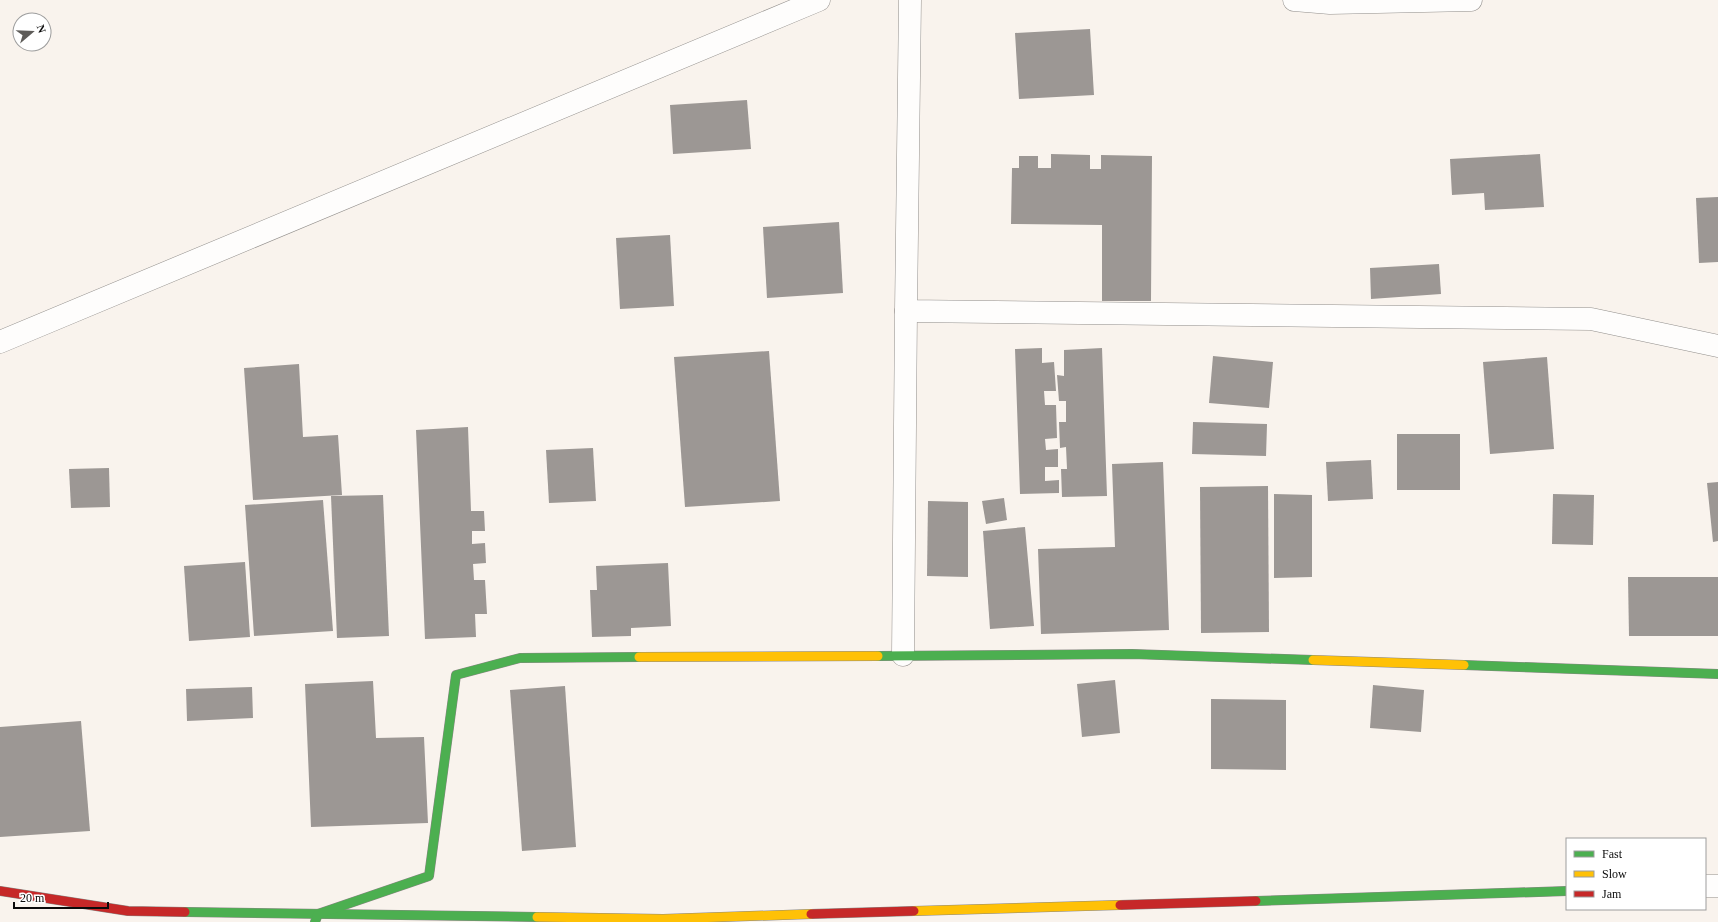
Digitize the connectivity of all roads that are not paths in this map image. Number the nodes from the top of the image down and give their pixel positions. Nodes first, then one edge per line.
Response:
1 (819, 0) edge
2 (910, 0) edge
3 (1294, 0) edge
4 (1471, 0) edge
5 (906, 311) junction
6 (0, 342) edge
7 (1718, 346) edge
8 (903, 655) junction
9 (1718, 674) edge
10 (1706, 886) edge
11 (1718, 886) edge
12 (0, 891) edge
13 (1566, 891) edge
14 (316, 918) edge

1 - 6 street
2 - 5 street
3 - 4 street
5 - 7 street
5 - 8 street
8 - 9 street
8 - 14 street
10 - 11 street
12 - 14 street
13 - 14 street

